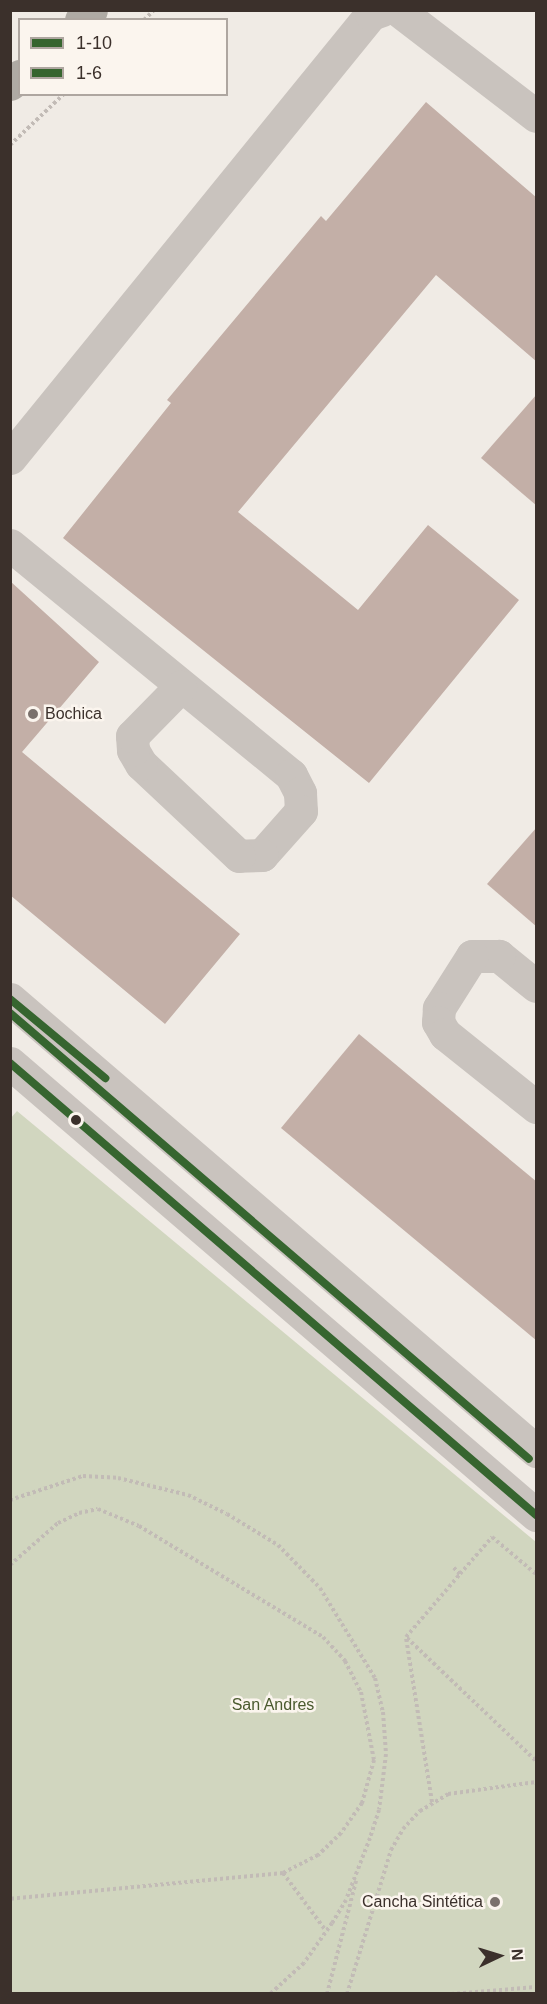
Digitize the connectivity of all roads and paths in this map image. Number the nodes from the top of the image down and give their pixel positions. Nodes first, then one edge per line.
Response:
1 (382, 10) edge
2 (398, 10) edge
3 (62, 96) edge
4 (537, 116) edge
5 (10, 145) edge
6 (10, 458) edge
7 (10, 545) edge
8 (180, 687) junction
9 (537, 986) edge
10 (10, 999) edge
11 (49, 1030) junction
12 (12, 1068) edge
13 (537, 1107) edge
14 (537, 1451) edge
15 (10, 1500) edge
16 (537, 1515) edge
17 (10, 1564) edge
18 (453, 1568) dead end
19 (460, 1574) junction
20 (537, 1574) edge
21 (406, 1637) junction
22 (537, 1761) edge
23 (537, 1782) edge
24 (432, 1802) junction
25 (359, 1868) junction
26 (283, 1873) junction
27 (10, 1899) edge
28 (326, 1931) junction
29 (537, 1987) edge
30 (270, 1994) edge
31 (327, 1994) edge
32 (347, 1994) edge
33 (451, 1994) edge

1 - 6 street
2 - 4 street
3 - 5 path
7 - 8 street
8 - 8 street
9 - 13 street
10 - 11 street
11 - 12 street
11 - 14 street
12 - 16 street
15 - 25 path
17 - 26 path
18 - 19 path
19 - 20 path
19 - 21 path
21 - 22 path
21 - 24 path
23 - 24 path
24 - 32 path
25 - 28 path
25 - 31 path
26 - 27 path
26 - 28 path
28 - 30 path
29 - 33 path

